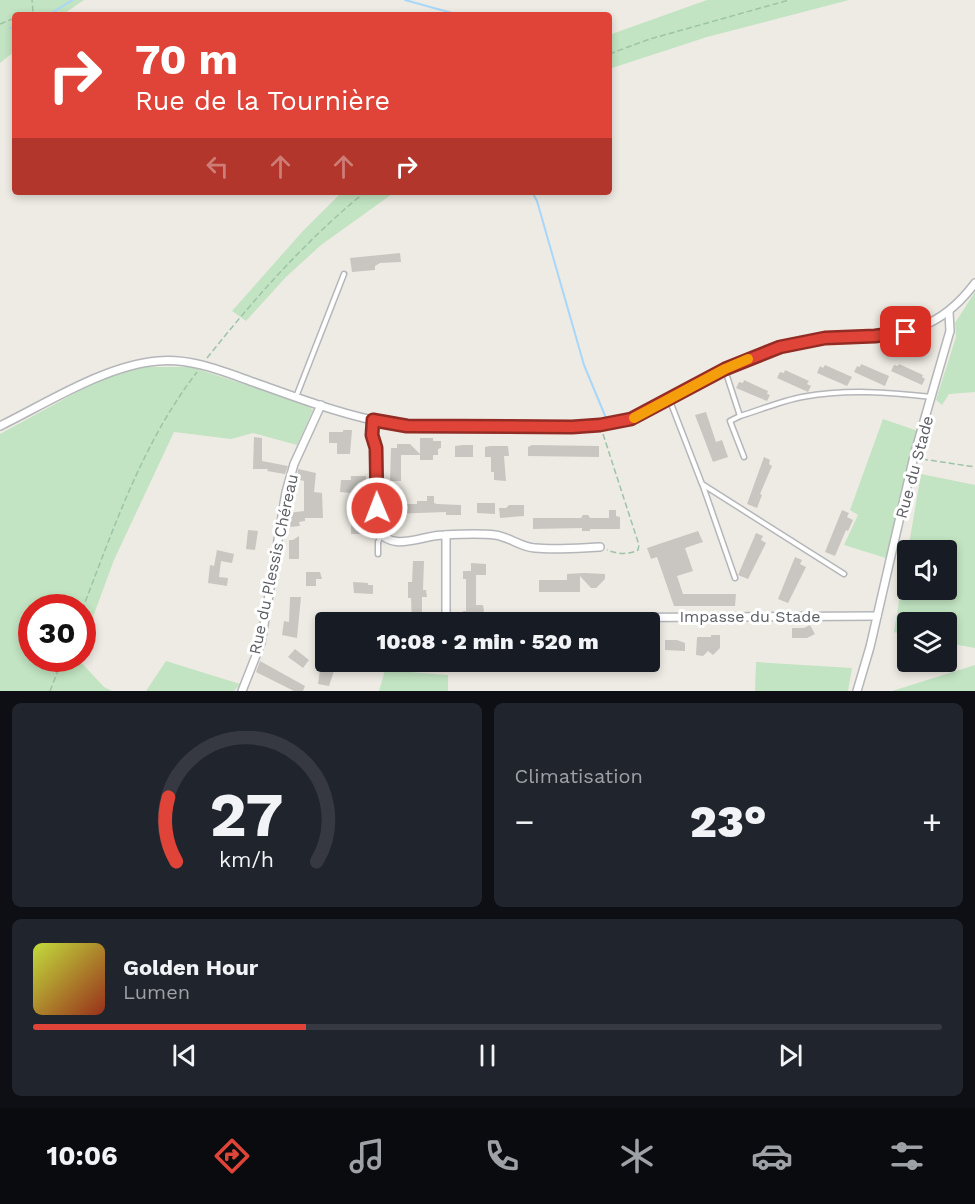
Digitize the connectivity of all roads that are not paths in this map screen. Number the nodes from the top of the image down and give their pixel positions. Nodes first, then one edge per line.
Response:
1 (344, 274) dead end
2 (975, 283) edge
3 (949, 312) junction
4 (725, 369) junction
5 (296, 397) junction
6 (933, 397) junction
7 (669, 400) junction
8 (321, 405) junction
9 (740, 416) junction
10 (373, 420) junction
11 (0, 426) edge
12 (744, 457) dead end
13 (702, 484) junction
14 (446, 535) junction
15 (381, 536) junction
16 (600, 548) road end
17 (378, 554) dead end
18 (844, 574) dead end
19 (735, 578) dead end
20 (446, 612) edge
21 (876, 616) junction
22 (660, 617) edge
23 (242, 691) edge
24 (857, 691) edge

1 - 5 lane
2 - 3 street
3 - 4 street
3 - 6 street, Rue du Stade
4 - 7 street
4 - 9 lane
5 - 8 street
5 - 11 street
6 - 9 lane
6 - 21 street, Rue du Stade
7 - 10 street
7 - 13 lane
8 - 10 street
8 - 23 street, Rue du Plessis Chéreau
9 - 12 lane
10 - 15 street
13 - 18 lane
13 - 19 lane
14 - 15 street
14 - 16 street
14 - 20 street
15 - 17 lane
21 - 22 street, Impasse du Stade
21 - 24 street, Rue du Stade

